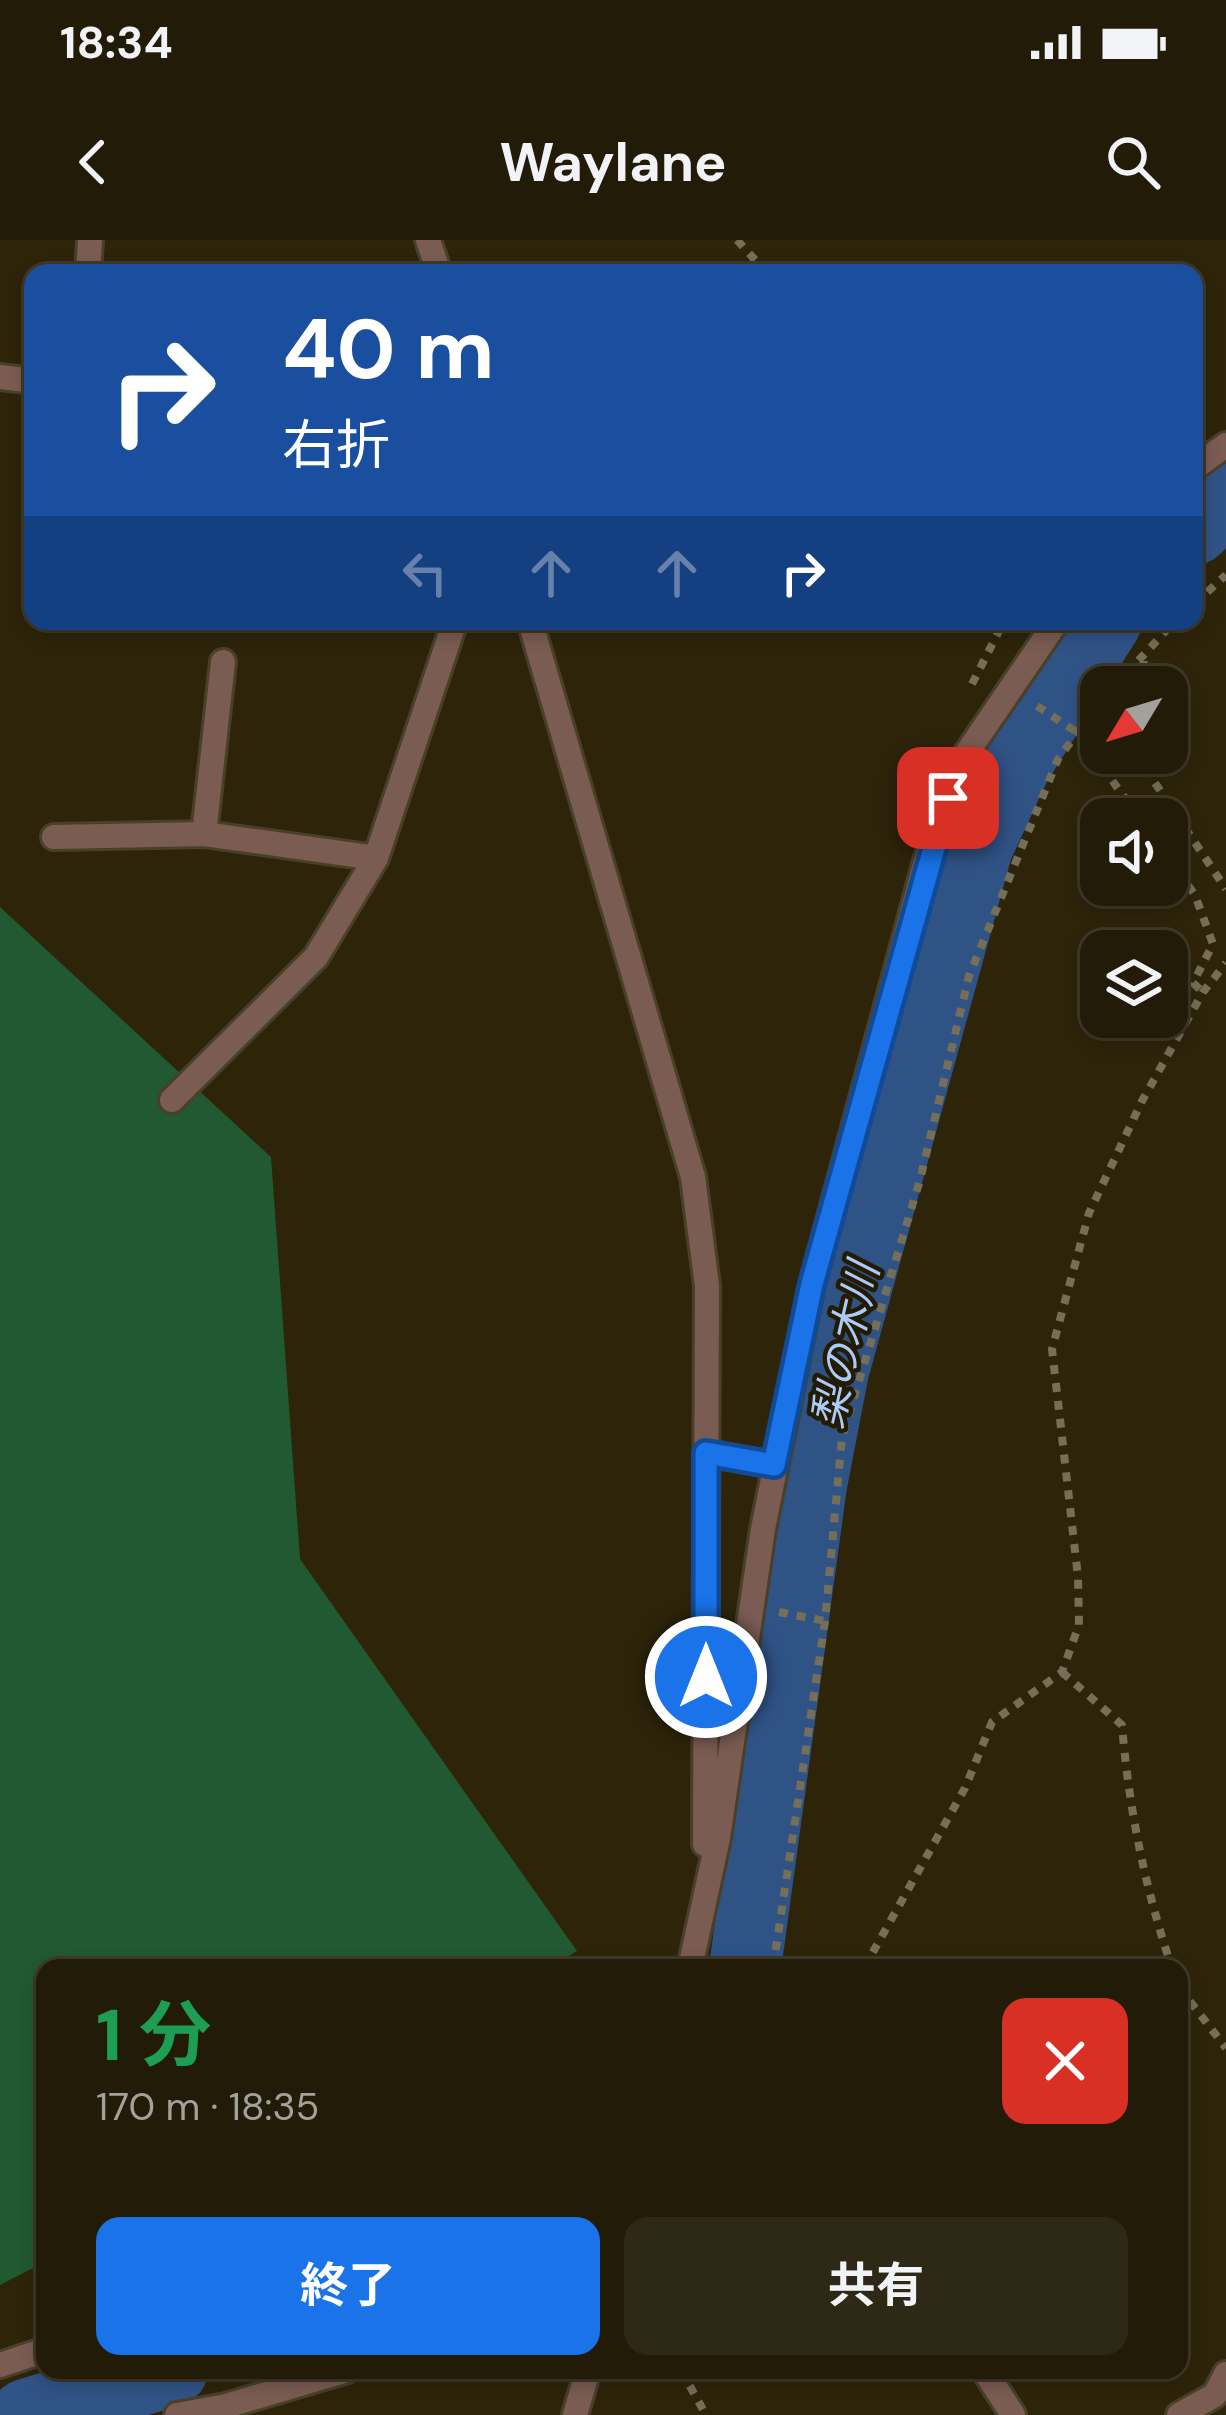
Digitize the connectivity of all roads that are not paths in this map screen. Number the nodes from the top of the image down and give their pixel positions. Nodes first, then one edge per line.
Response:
1 (452, 630) edge
2 (533, 630) edge
3 (1051, 630) edge
4 (223, 662) dead end
5 (204, 834) junction
6 (54, 837) dead end
7 (376, 858) junction
8 (172, 1100) dead end
9 (706, 1453) junction
10 (774, 1465) junction
11 (705, 1901) junction
12 (692, 1959) edge
13 (36, 2353) edge
14 (0, 2365) edge
15 (1226, 2374) edge
16 (317, 2379) edge
17 (585, 2379) edge
18 (990, 2379) edge
19 (177, 2415) edge
20 (575, 2415) edge
21 (1012, 2415) edge
22 (1179, 2415) edge

1 - 7 street
2 - 9 street
3 - 10 street
4 - 5 street
5 - 6 street
5 - 7 street
7 - 8 street
9 - 10 street
9 - 11 street
10 - 11 street
11 - 12 street
13 - 14 street
15 - 22 street
16 - 19 street
17 - 20 street
18 - 21 street

